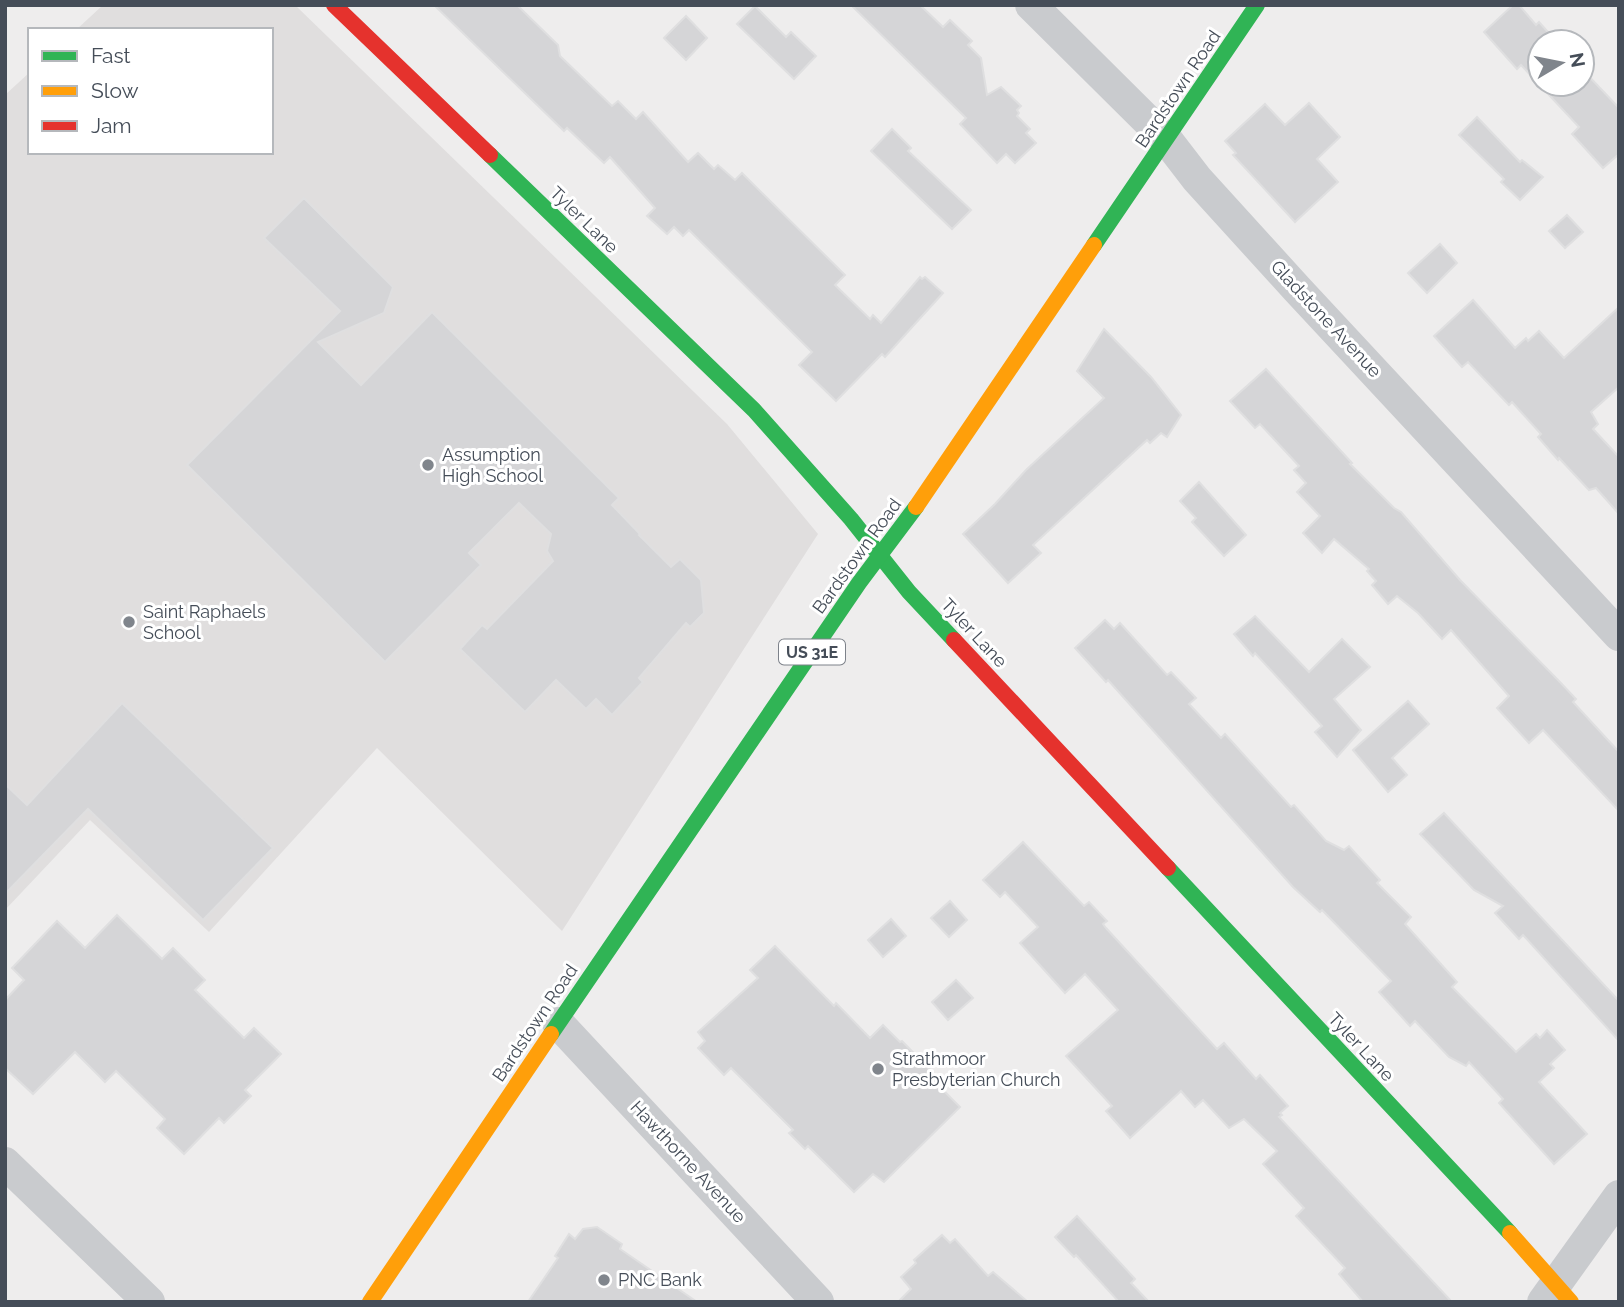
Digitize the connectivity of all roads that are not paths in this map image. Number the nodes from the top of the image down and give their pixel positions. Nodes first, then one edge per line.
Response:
1 (334, 5) edge
2 (1031, 5) edge
3 (1257, 5) edge
4 (1167, 139) junction
5 (880, 557) junction
6 (1619, 635) edge
7 (558, 1023) junction
8 (5, 1163) edge
9 (1619, 1196) edge
10 (1557, 1296) edge
11 (149, 1302) edge
12 (370, 1302) edge
13 (818, 1302) edge

1 - 5 street, Tyler Lane
2 - 4 street, Gladstone Avenue
3 - 4 street, Bardstown Road / US 31E
4 - 5 street, Bardstown Road / US 31E
4 - 6 street, Gladstone Avenue
5 - 7 street, Bardstown Road / US 31E
5 - 10 street, Tyler Lane
7 - 12 street, Bardstown Road / US 31E
7 - 13 street, Hawthorne Avenue
8 - 11 street
9 - 10 street

